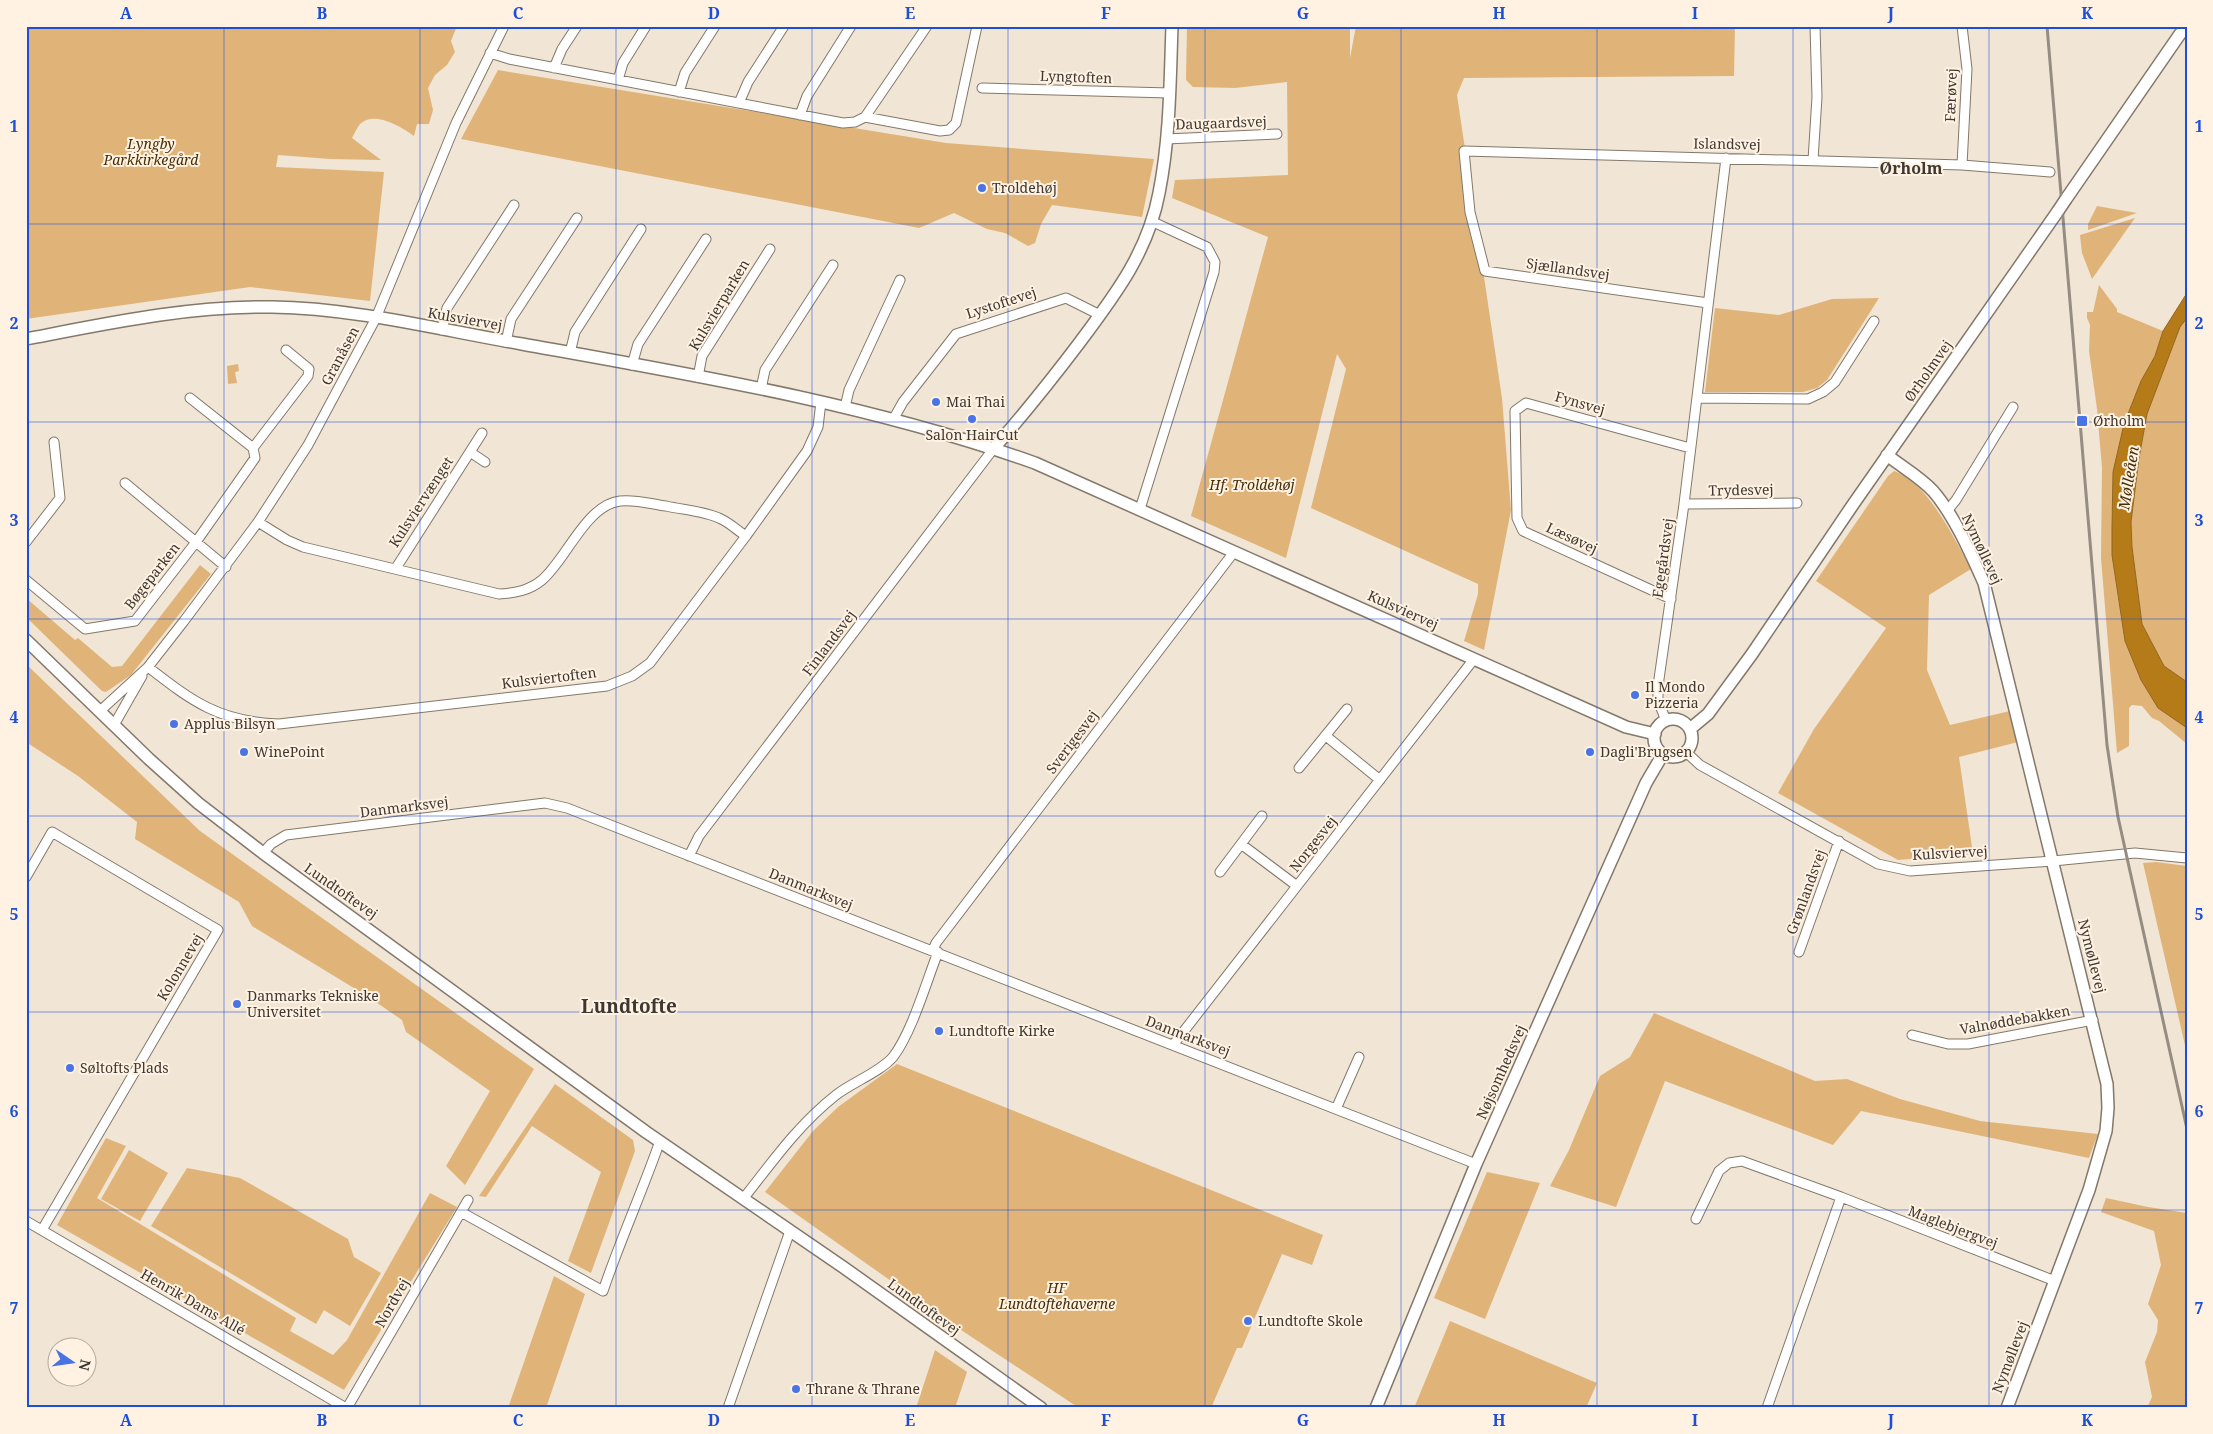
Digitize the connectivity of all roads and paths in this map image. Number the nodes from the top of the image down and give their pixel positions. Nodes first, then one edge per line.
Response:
1 (504, 26) edge
2 (577, 26) edge
3 (646, 26) edge
4 (715, 26) edge
5 (784, 26) edge
6 (851, 26) edge
7 (927, 26) edge
8 (977, 26) edge
9 (1172, 26) edge
10 (1815, 26) edge
11 (1962, 26) edge
12 (2187, 28) edge
13 (490, 53) junction
14 (554, 68) junction
15 (618, 80) junction
16 (982, 88) dead end
17 (678, 92) junction
18 (1170, 93) junction
19 (739, 103) junction
20 (800, 115) junction
21 (865, 117) junction
22 (1278, 134) dead end
23 (1166, 139) junction
24 (1726, 158) junction
25 (1814, 160) junction
26 (1962, 165) junction
27 (2050, 172) dead end
28 (514, 205) dead end
29 (1470, 212) joint
30 (577, 218) dead end
31 (1151, 221) junction
32 (641, 229) dead end
33 (706, 239) dead end
34 (770, 249) dead end
35 (833, 265) dead end
36 (900, 280) dead end
37 (1708, 303) junction
38 (1100, 315) junction
39 (376, 318) junction
40 (1874, 322) dead end
41 (442, 330) junction
42 (26, 339) edge
43 (506, 342) junction
44 (286, 350) dead end
45 (570, 353) junction
46 (632, 365) junction
47 (698, 377) junction
48 (761, 389) junction
49 (190, 398) dead end
50 (1697, 398) junction
51 (821, 402) junction
52 (845, 407) junction
53 (2013, 407) dead end
54 (894, 418) junction
55 (482, 433) dead end
56 (54, 442) dead end
57 (253, 448) junction
58 (994, 448) junction
59 (1690, 448) junction
60 (470, 452) junction
61 (1887, 455) junction
62 (485, 462) dead end
63 (1517, 464) joint
64 (125, 483) dead end
65 (1797, 503) dead end
66 (1684, 504) junction
67 (1140, 509) junction
68 (1947, 511) junction
69 (258, 522) junction
70 (746, 536) junction
71 (26, 542) edge
72 (196, 542) junction
73 (1234, 552) junction
74 (226, 567) junction
75 (396, 568) junction
76 (26, 580) edge
77 (1671, 599) junction
78 (26, 640) edge
79 (1474, 659) junction
80 (148, 668) junction
81 (1347, 709) dead end
82 (100, 711) junction
83 (1666, 721) junction
84 (114, 725) junction
85 (1690, 729) junction
86 (1654, 734) junction
87 (1326, 736) junction
88 (1686, 752) junction
89 (1663, 754) junction
90 (1299, 768) dead end
91 (1380, 780) junction
92 (1262, 816) dead end
93 (1839, 841) junction
94 (1241, 844) junction
95 (263, 853) junction
96 (689, 856) junction
97 (2187, 858) edge
98 (2053, 861) junction
99 (1220, 872) dead end
100 (26, 877) edge
101 (1297, 886) junction
102 (935, 951) junction
103 (1799, 952) dead end
104 (2093, 1020) junction
105 (1912, 1035) dead end
106 (1173, 1045) junction
107 (1359, 1056) dead end
108 (1336, 1109) junction
109 (660, 1141) junction
110 (1476, 1164) junction
111 (1840, 1197) junction
112 (743, 1199) junction
113 (468, 1200) dead end
114 (461, 1212) junction
115 (1696, 1219) dead end
116 (26, 1221) edge
117 (42, 1230) junction
118 (790, 1231) junction
119 (2055, 1282) junction
120 (346, 1408) edge
121 (728, 1408) edge
122 (1041, 1408) edge
123 (1376, 1408) edge
124 (1767, 1408) edge
125 (2007, 1408) edge

1 - 13 street, Granåsen
2 - 14 street
3 - 15 street
4 - 17 street
5 - 19 street
6 - 20 street
7 - 21 street
8 - 21 street
9 - 18 street
10 - 25 street
11 - 26 street, Færøvej
12 - 61 street, Ørholmvej, bridge
13 - 14 street
13 - 39 street, Granåsen
14 - 15 street
15 - 17 street
16 - 18 street, Lyngtoften
17 - 19 street
18 - 23 street
19 - 20 street
20 - 21 street
22 - 23 street, Daugaardsvej
23 - 31 street
24 - 25 street, Islandsvej
24 - 29 street, Islandsvej
24 - 37 street, Egegårdsvej
25 - 26 street, Islandsvej
26 - 27 street, Islandsvej
28 - 41 street
29 - 37 street, Sjællandsvej
30 - 43 street
31 - 38 street
31 - 67 street
32 - 45 street
33 - 46 street
34 - 47 street, Kulsvierparken
35 - 48 street
36 - 52 street
37 - 50 street, Egegårdsvej
38 - 54 street, Lystoftevej
38 - 58 street
39 - 41 street, Kulsviervej
39 - 42 street, Kulsviervej
39 - 69 street, Granåsen
40 - 50 street
41 - 43 street, Kulsviervej
43 - 45 street, Kulsviervej
44 - 57 street, Bøgeparken
45 - 46 street, Kulsviervej
46 - 47 street, Kulsviervej
47 - 48 street, Kulsviervej
48 - 51 street, Kulsviervej
49 - 57 street
50 - 59 street, Egegårdsvej
51 - 52 street, Kulsviervej
51 - 70 street, Kulsviertoften
52 - 54 street, Kulsviervej
53 - 68 street, Nymøllevej
54 - 58 street, Kulsviervej
55 - 60 street, Kulsviervænget
56 - 71 street
57 - 72 street, Bøgeparken
58 - 67 street, Kulsviervej
58 - 96 street, Finlandsvej
59 - 63 street, Fynsvej
59 - 66 street, Egegårdsvej
60 - 62 street, Kulsviervænget
60 - 75 street, Kulsviervænget
61 - 68 street, Nymøllevej
61 - 85 street, Ørholmvej
63 - 77 street, Læsøvej
64 - 72 street, Bøgeparken
65 - 66 street, Trydesvej
66 - 77 street, Egegårdsvej
67 - 73 street, Kulsviervej
68 - 98 street, Nymøllevej
69 - 74 street, Granåsen
69 - 75 street, Kulsviervænget
70 - 75 street, Kulsviervænget
70 - 80 street, Kulsviertoften
72 - 74 street, Bøgeparken
72 - 76 street, Bøgeparken
73 - 79 street, Kulsviervej
73 - 102 street, Sverigesvej
74 - 80 street, Granåsen
77 - 83 street, Egegårdsvej
78 - 82 street, Lundtoftevej
79 - 86 street, Kulsviervej
79 - 91 street, Norgesvej
80 - 82 street, Granåsen
80 - 84 street, Granåsen
81 - 87 street
82 - 84 street, Lundtoftevej
83 - 85 street
83 - 86 street
84 - 95 street, Lundtoftevej
85 - 88 street
86 - 89 street
87 - 90 street
87 - 91 street
88 - 89 street
88 - 93 street, Kulsviervej
89 - 110 street, Nøjsomhedsvej
91 - 101 street, Norgesvej
92 - 94 street
93 - 98 street, Kulsviervej
93 - 103 street, Grønlandsvej
94 - 99 street
94 - 101 street
95 - 96 street, Danmarksvej
95 - 109 street, Lundtoftevej
96 - 102 street, Danmarksvej
97 - 98 street, Kulsviervej
98 - 104 street, Nymøllevej
100 - 117 street, Kolonnevej
101 - 106 street, Norgesvej
102 - 106 street, Danmarksvej
102 - 112 street, Sverigesvej
104 - 105 street, Valnøddebakken
104 - 119 street, Nymøllevej
106 - 108 street, Danmarksvej
107 - 108 street
108 - 110 street, Danmarksvej
109 - 112 street, Lundtoftevej
109 - 114 street
110 - 123 street, Nøjsomhedsvej
111 - 115 street, Maglebjergvej
111 - 119 street, Maglebjergvej
111 - 124 street
112 - 118 street, Lundtoftevej
113 - 114 street, Nordvej
114 - 120 street, Nordvej
116 - 117 street, Henrik Dams Allé
117 - 120 street, Henrik Dams Allé
118 - 121 street
118 - 122 street, Lundtoftevej
119 - 125 street, Nymøllevej

